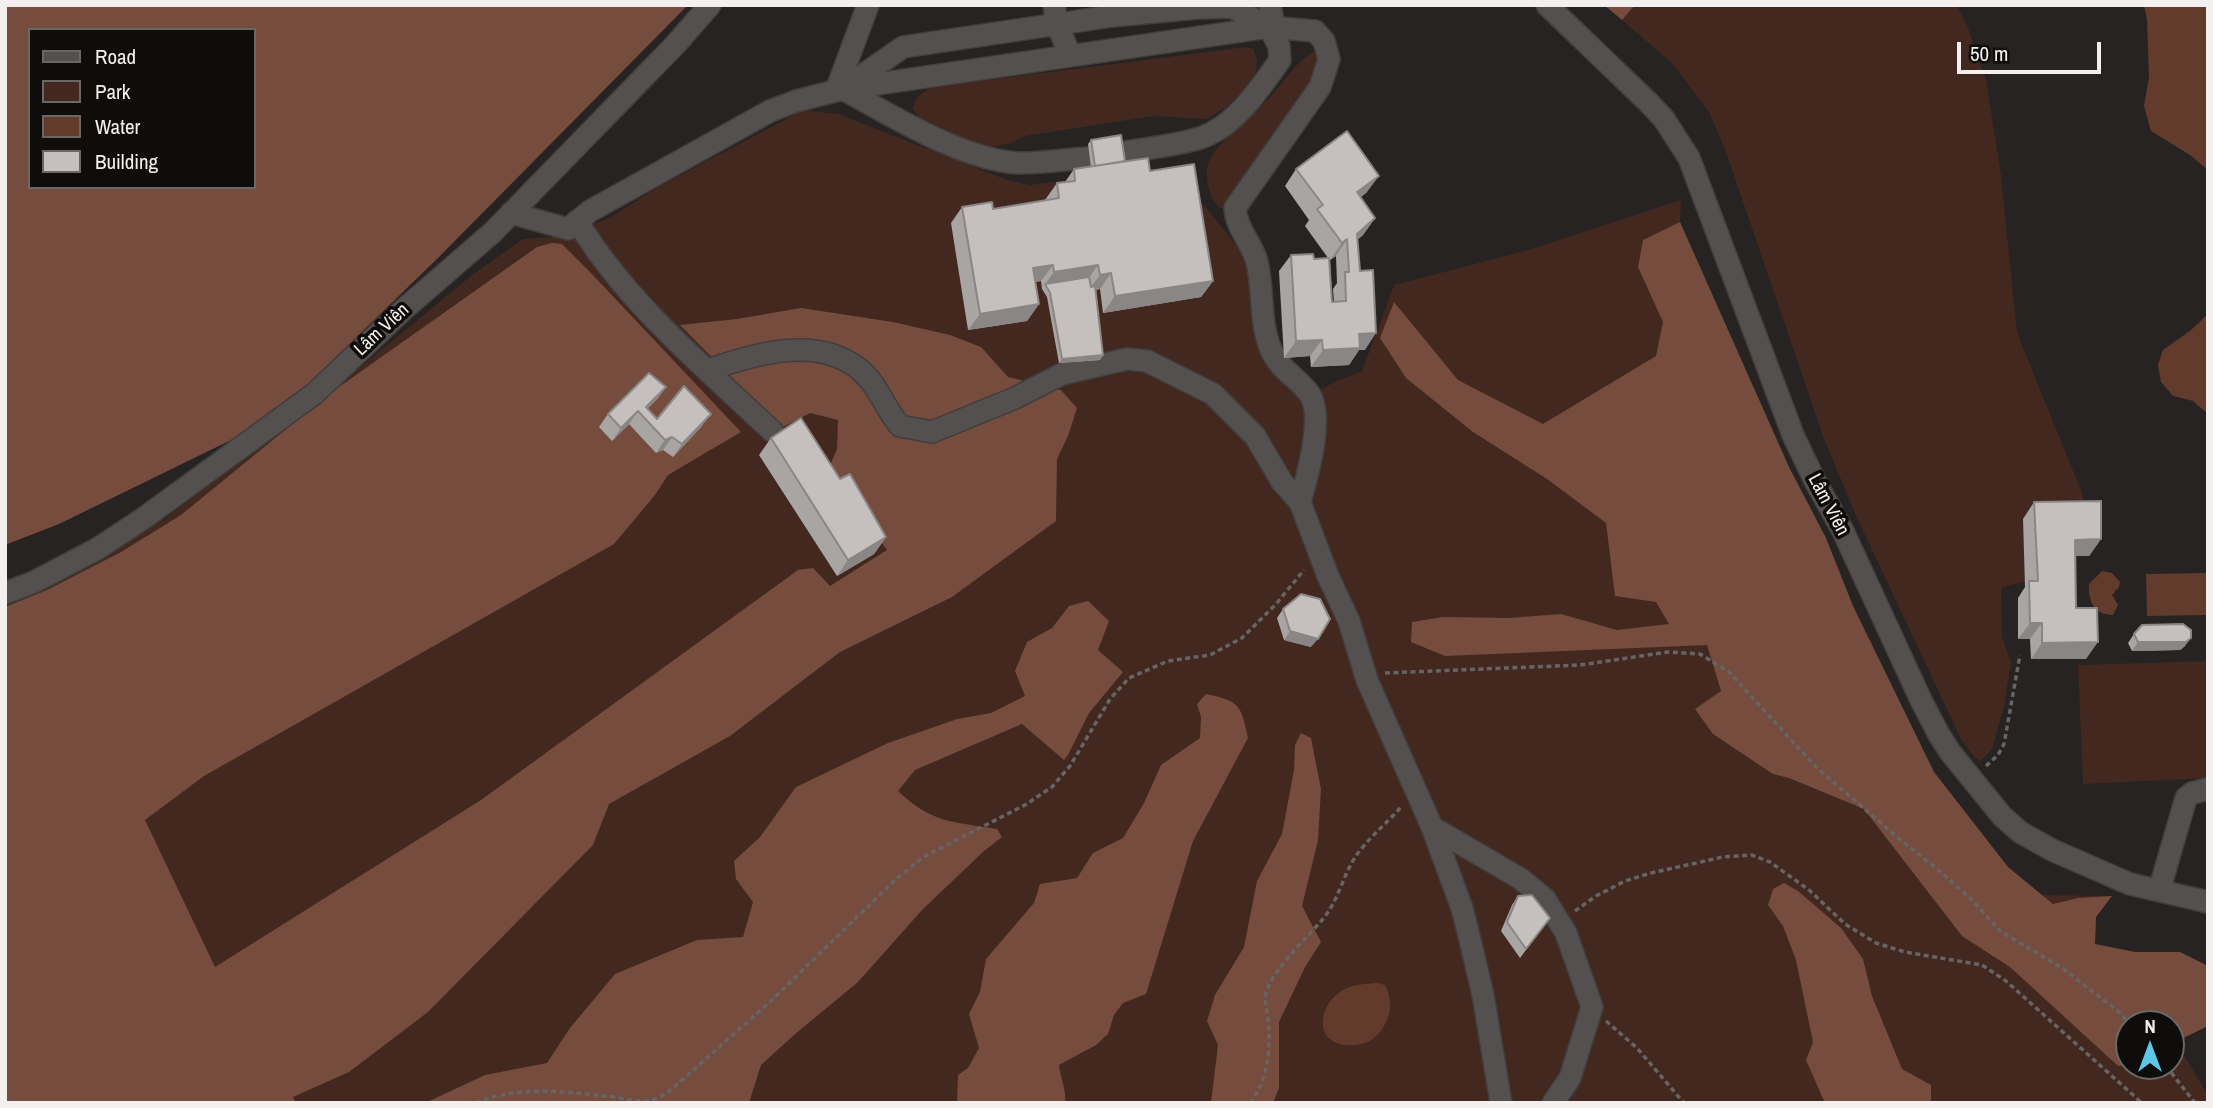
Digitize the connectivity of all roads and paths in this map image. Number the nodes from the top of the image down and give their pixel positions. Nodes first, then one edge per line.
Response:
1 (710, 5) edge
2 (868, 5) edge
3 (1547, 5) edge
4 (1232, 6) edge
5 (1081, 13) edge
6 (1056, 15) edge
7 (1271, 20) edge
8 (1070, 55) junction
9 (840, 90) junction
10 (1121, 153) edge
11 (1090, 158) edge
12 (511, 213) junction
13 (577, 222) junction
14 (708, 370) junction
15 (772, 431) dead end
16 (1300, 502) junction
17 (1318, 552) junction
18 (5, 593) edge
19 (2020, 654) dead end
20 (1365, 674) junction
21 (1969, 776) junction
22 (2208, 789) edge
23 (1414, 791) junction
24 (1432, 827) junction
25 (2160, 891) junction
26 (2208, 902) edge
27 (1559, 922) junction
28 (1592, 1007) junction
29 (2116, 1010) edge
30 (2177, 1080) edge
31 (649, 1102) edge
32 (475, 1103) edge
33 (1250, 1103) edge
34 (1501, 1103) edge
35 (1553, 1103) edge
36 (1684, 1103) edge
37 (2142, 1103) edge
38 (2195, 1103) edge

1 - 12 street, Lâm Viên
2 - 9 street
3 - 21 street, Lâm Viên
4 - 5 street
4 - 7 street
5 - 6 street
5 - 8 street
6 - 8 street
6 - 9 street
7 - 8 street
7 - 10 street
7 - 16 street
8 - 9 street
9 - 11 street
9 - 13 street
12 - 13 street
12 - 18 street, Lâm Viên
13 - 14 street
14 - 15 street
14 - 16 street
16 - 17 street
17 - 20 street
17 - 31 path
19 - 21 path
20 - 23 street
20 - 29 path
21 - 25 street, Lâm Viên
22 - 25 street
23 - 24 street
23 - 33 path
24 - 27 street
24 - 34 street
25 - 26 street, Lâm Viên
27 - 28 street
27 - 37 path
28 - 35 street
28 - 36 path
30 - 38 path
31 - 32 path

